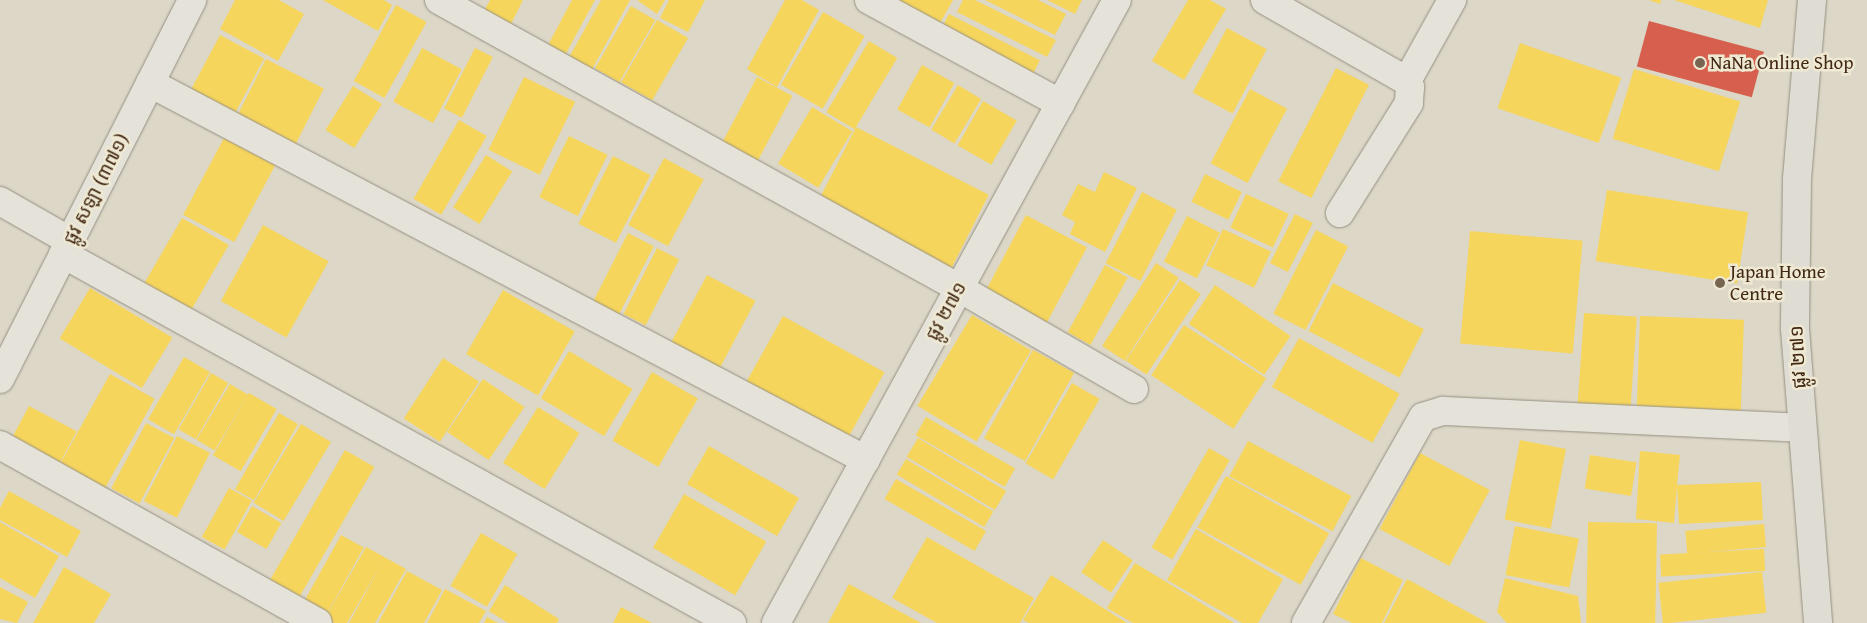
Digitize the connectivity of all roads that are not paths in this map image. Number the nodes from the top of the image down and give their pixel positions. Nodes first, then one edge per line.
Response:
1 (192, 0) edge
2 (439, 0) edge
3 (869, 0) edge
4 (1117, 0) edge
5 (1265, 0) edge
6 (1452, 0) edge
7 (1812, 0) edge
8 (1407, 81) junction
9 (150, 82) junction
10 (1061, 104) junction
11 (0, 201) edge
12 (1340, 213) dead end
13 (66, 248) junction
14 (959, 288) junction
15 (0, 378) edge
16 (1134, 389) dead end
17 (1802, 428) junction
18 (0, 445) edge
19 (866, 460) junction
20 (318, 623) edge
21 (732, 623) edge
22 (776, 623) edge
23 (1306, 623) edge
24 (1818, 623) edge

1 - 9 street, ផ្លូវ សឡា (៣៧១)
2 - 14 street
3 - 10 street
4 - 10 street, ផ្លូវ ២៧១
5 - 8 street
6 - 8 street
7 - 17 main road, ផ្លូវ ២៧១
8 - 12 street
9 - 13 street, ផ្លូវ សឡា (៣៧១)
9 - 19 street
10 - 14 street, ផ្លូវ ២៧១
11 - 13 street
13 - 15 street, ផ្លូវ សឡា (៣៧១)
13 - 21 street
14 - 16 street
14 - 19 street, ផ្លូវ ២៧១
17 - 23 street
17 - 24 main road, ផ្លូវ ២៧១
18 - 20 street
19 - 22 street, ផ្លូវ ២៧១

